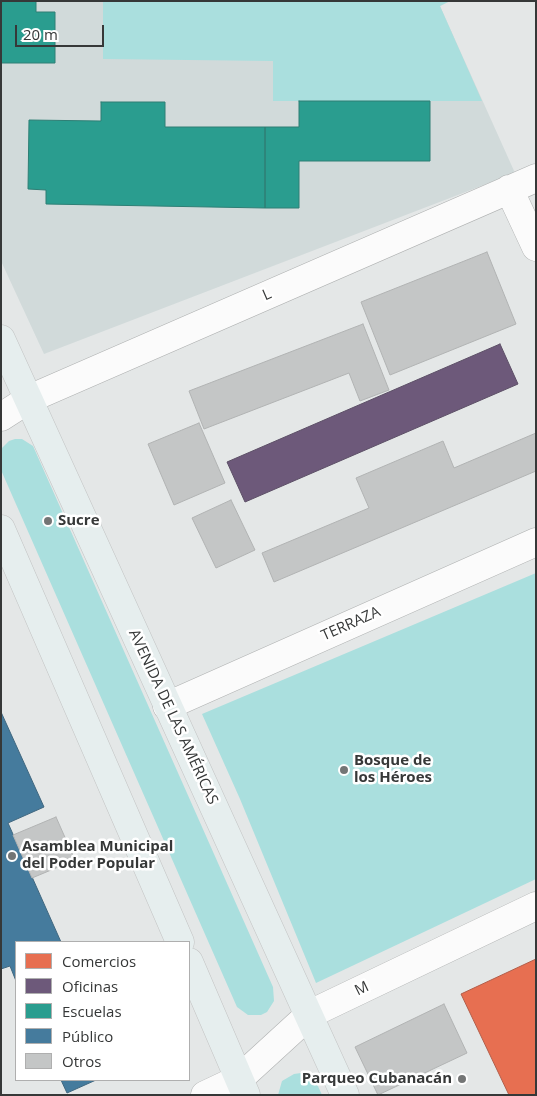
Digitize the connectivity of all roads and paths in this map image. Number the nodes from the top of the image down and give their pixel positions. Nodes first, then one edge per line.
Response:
1 (536, 178) edge
2 (509, 189) junction
3 (536, 247) edge
4 (1, 339) edge
5 (29, 399) junction
6 (1, 417) edge
7 (1, 529) edge
8 (536, 542) edge
9 (167, 706) junction
10 (536, 906) edge
11 (180, 941) edge
12 (190, 964) edge
13 (310, 1014) junction
14 (243, 1087) edge
15 (205, 1095) edge
16 (345, 1095) edge

1 - 2 street, L
2 - 3 street
2 - 5 street, L
4 - 5 main road, AVENIDA DE LAS AMÉRICAS
5 - 6 street, L
5 - 9 main road, AVENIDA DE LAS AMÉRICAS
7 - 11 main road
8 - 9 street, TERRAZA
9 - 13 main road, AVENIDA DE LAS AMÉRICAS
10 - 13 street, M
12 - 14 main road
13 - 14 street, M
13 - 16 main road, AVENIDA DE LAS AMÉRICAS
14 - 15 street, M

